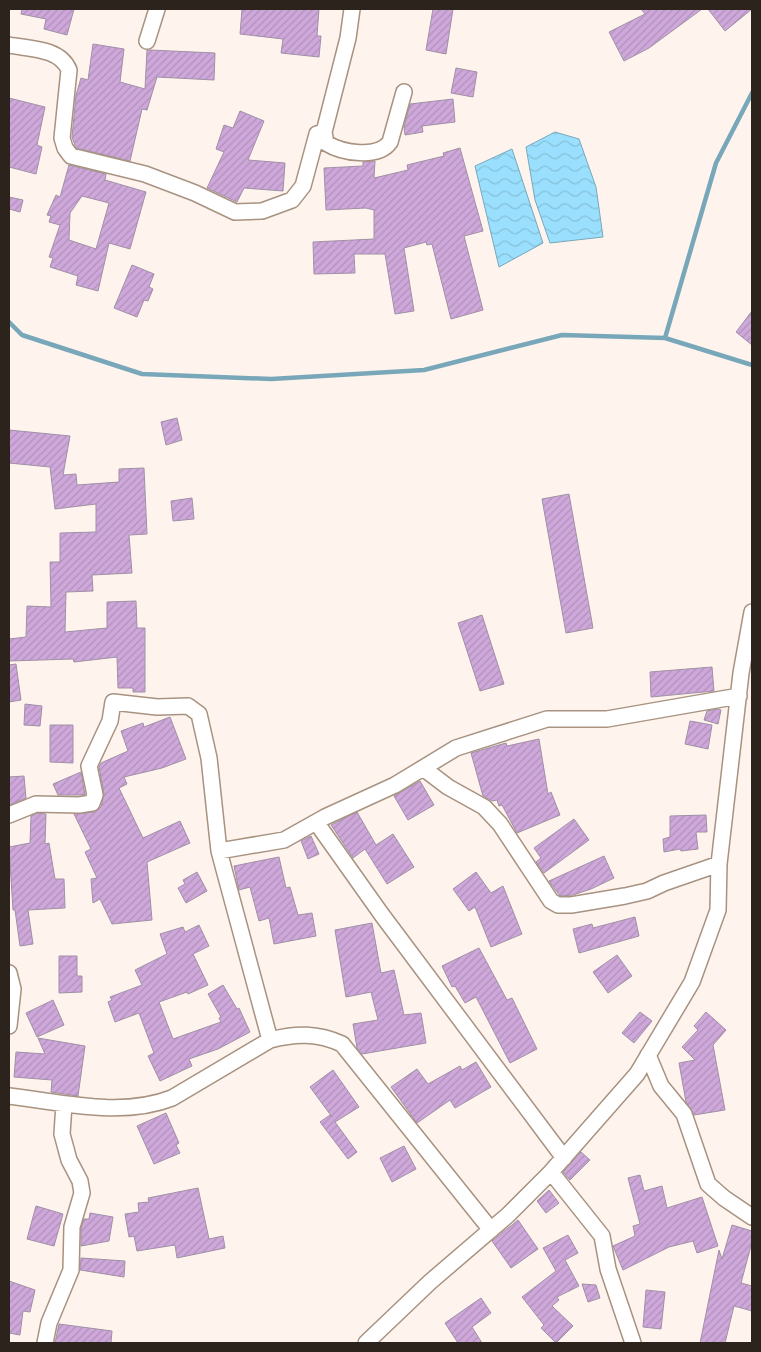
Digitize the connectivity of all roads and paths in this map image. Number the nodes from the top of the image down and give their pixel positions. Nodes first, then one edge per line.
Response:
1 (157, 9) edge
2 (352, 9) edge
3 (147, 41) dead end
4 (9, 45) edge
5 (404, 92) dead end
6 (324, 132) junction
7 (752, 612) edge
8 (747, 675) edge
9 (739, 696) junction
10 (423, 768) junction
11 (9, 815) edge
12 (316, 822) junction
13 (219, 851) junction
14 (719, 864) junction
15 (9, 973) edge
16 (9, 1026) edge
17 (270, 1040) junction
18 (648, 1055) junction
19 (9, 1096) edge
20 (64, 1104) junction
21 (564, 1158) junction
22 (551, 1172) junction
23 (752, 1217) edge
24 (490, 1230) junction
25 (44, 1343) edge
26 (366, 1343) edge
27 (633, 1343) edge

1 - 3 street
2 - 6 street
4 - 6 street
5 - 6 street
7 - 8 street
8 - 9 street
9 - 10 street
9 - 14 street
10 - 12 street
10 - 14 street
11 - 13 street
12 - 13 street
12 - 21 street
13 - 17 street
14 - 18 street
15 - 16 street
17 - 20 street
17 - 24 street
18 - 21 street
18 - 23 street
19 - 20 street
20 - 25 street
21 - 22 street
22 - 24 street
22 - 27 street
24 - 26 street

